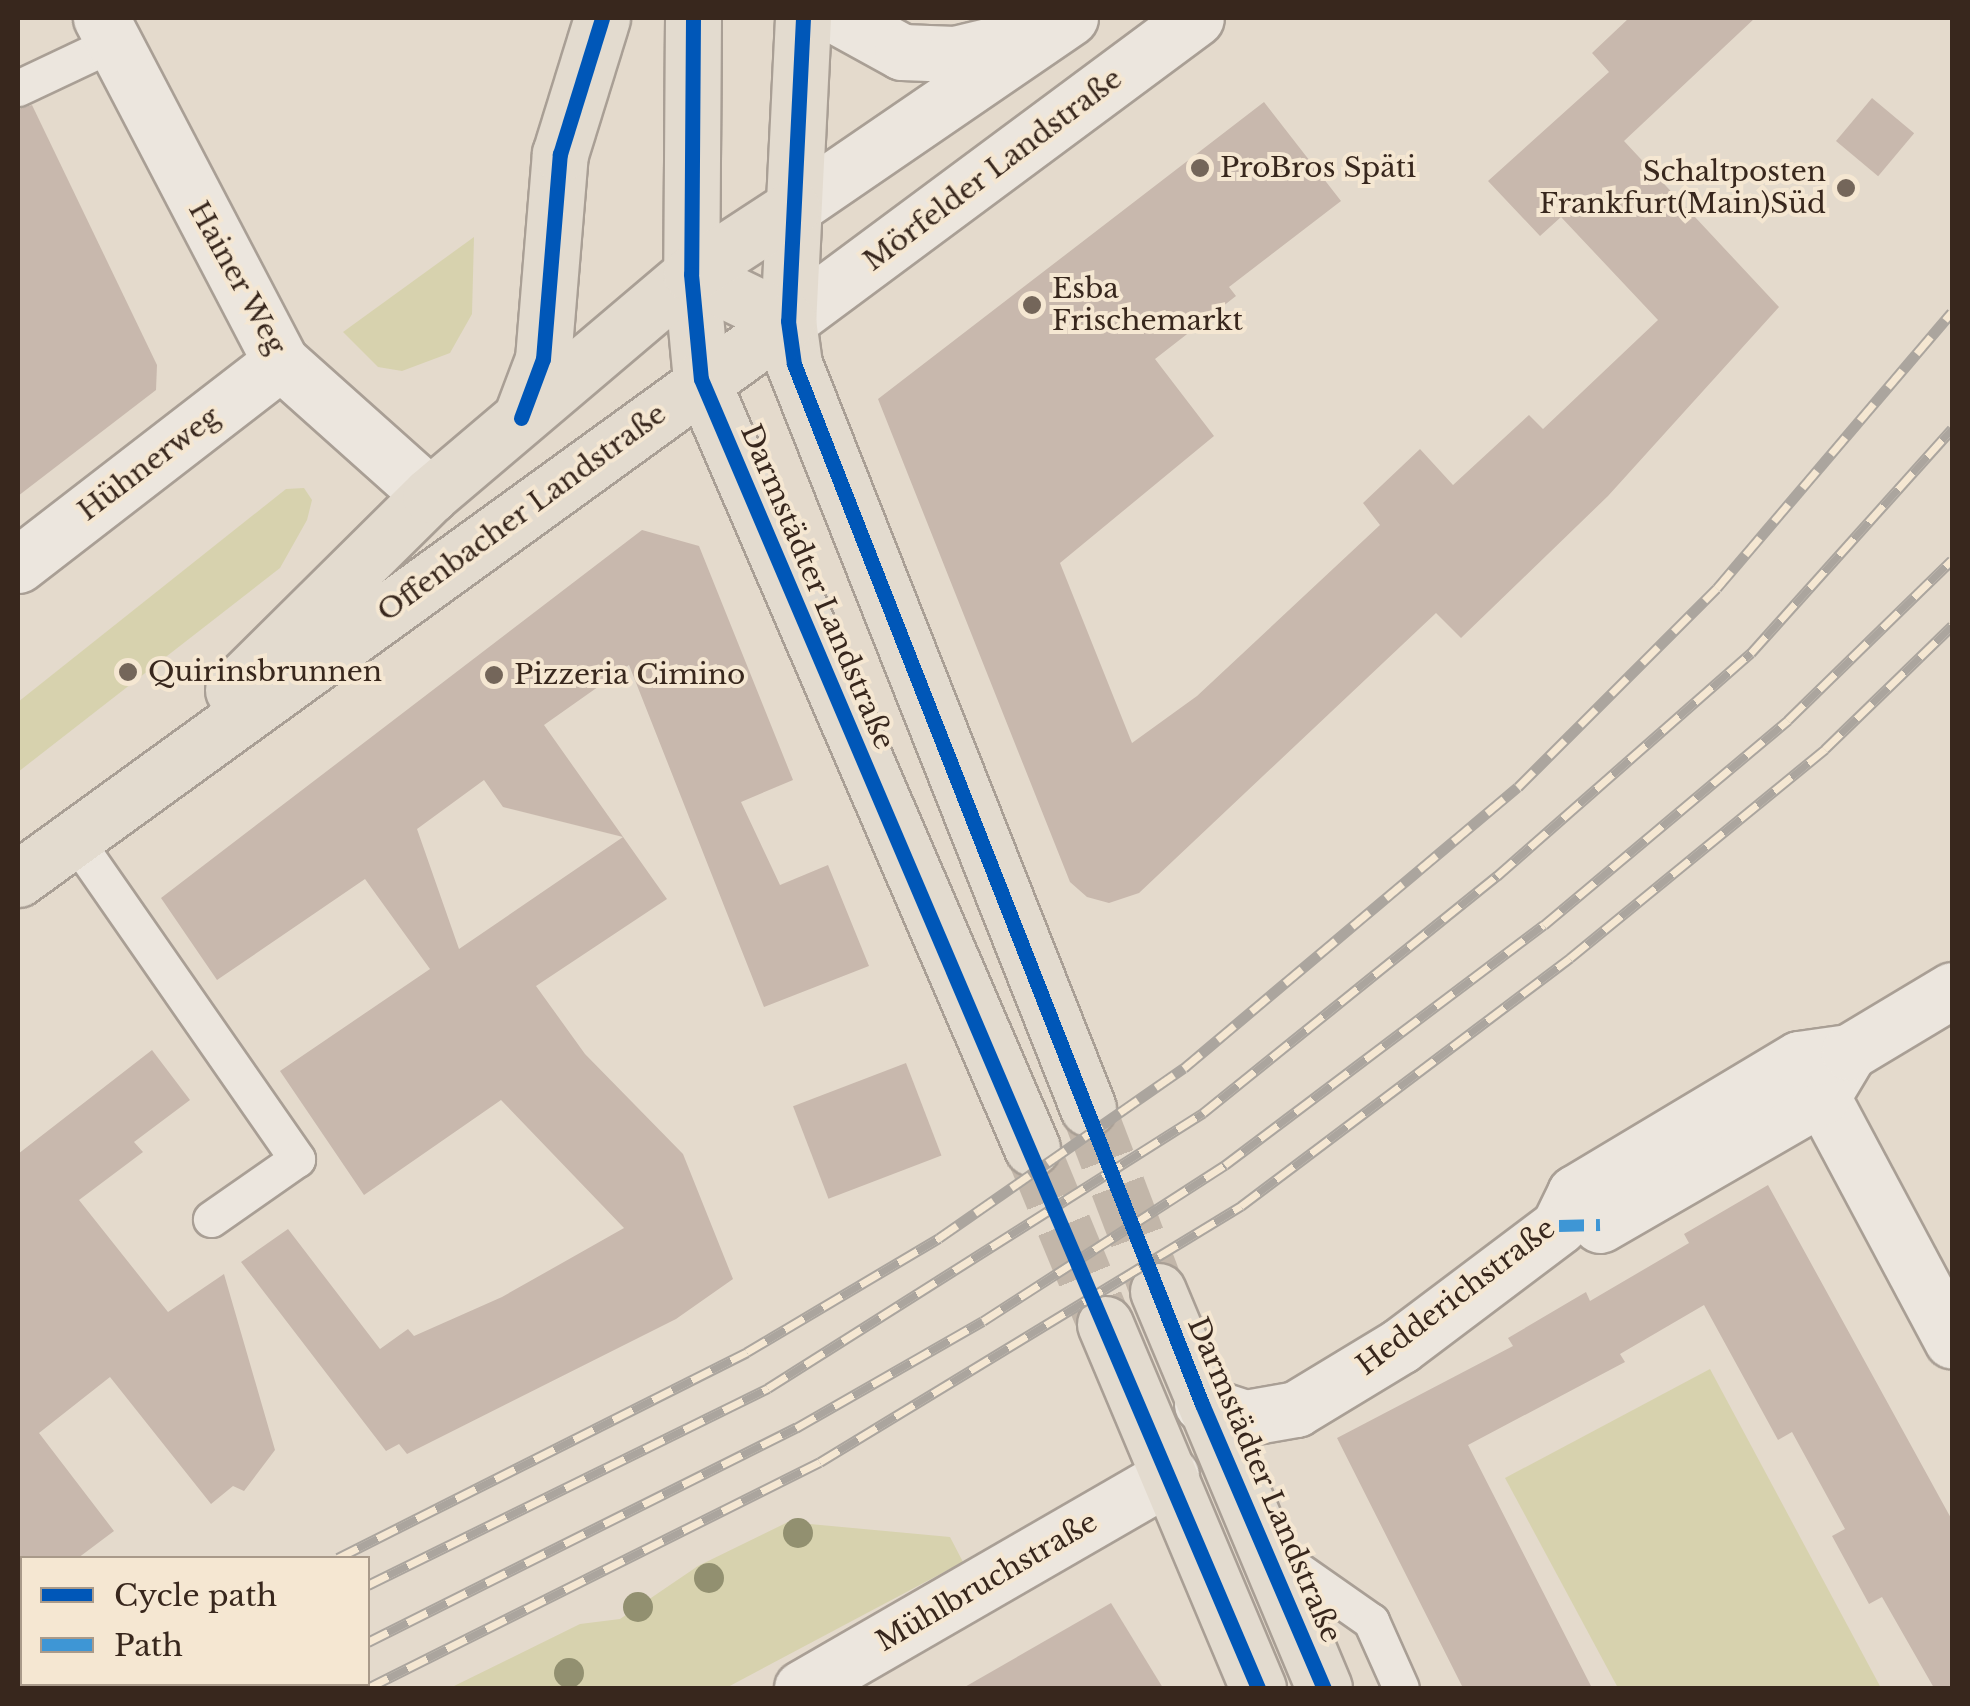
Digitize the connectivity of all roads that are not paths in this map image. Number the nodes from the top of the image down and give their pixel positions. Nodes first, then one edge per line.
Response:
1 (602, 18) edge
2 (693, 18) edge
3 (803, 18) edge
4 (840, 18) edge
5 (1196, 18) edge
6 (1059, 25) edge
7 (107, 30) edge
8 (18, 88) edge
9 (792, 208) junction
10 (691, 274) junction
11 (788, 321) junction
12 (281, 362) junction
13 (701, 379) junction
14 (521, 418) junction
15 (430, 495) junction
16 (18, 565) edge
17 (92, 825) junction
18 (18, 879) edge
19 (1952, 990) edge
20 (1835, 1074) junction
21 (1088, 1108) tunnel mouth
22 (1032, 1148) tunnel mouth
23 (211, 1219) dead end
24 (1600, 1225) dead end
25 (1158, 1291) tunnel mouth
26 (1105, 1324) tunnel mouth
27 (1952, 1340) edge
28 (1202, 1404) junction
29 (1170, 1475) junction
30 (1264, 1546) junction
31 (802, 1688) edge
32 (1258, 1688) edge
33 (1324, 1688) edge
34 (1401, 1688) edge

1 - 14 main road
2 - 10 main road, Darmstädter Landstraße
3 - 9 main road, Darmstädter Landstraße
4 - 6 street
5 - 11 street, Mörfelder Landstraße
6 - 9 street
7 - 8 lane
7 - 12 street, Hainer Weg
9 - 10 main road, Offenbacher Landstraße
9 - 11 main road, Darmstädter Landstraße
10 - 11 main road
10 - 13 main road, Darmstädter Landstraße
10 - 14 main road, Offenbacher Landstraße
11 - 13 main road, Offenbacher Landstraße
11 - 21 main road, Darmstädter Landstraße
12 - 15 street, Hainer Weg
12 - 16 street, Hühnerweg
13 - 17 main road, Offenbacher Landstraße
13 - 22 main road, Darmstädter Landstraße
14 - 15 main road, Offenbacher Landstraße
15 - 17 main road, Offenbacher Landstraße
17 - 18 main road, Offenbacher Landstraße
17 - 23 lane
19 - 20 street, Hedderichstraße
20 - 24 street, Hedderichstraße
20 - 27 street
20 - 28 street, Hedderichstraße
25 - 28 main road, Darmstädter Landstraße
26 - 29 main road
28 - 30 main road, Darmstädter Landstraße
29 - 31 street, Mühlbruchstraße
29 - 32 main road
30 - 33 main road, Darmstädter Landstraße
30 - 34 lane

